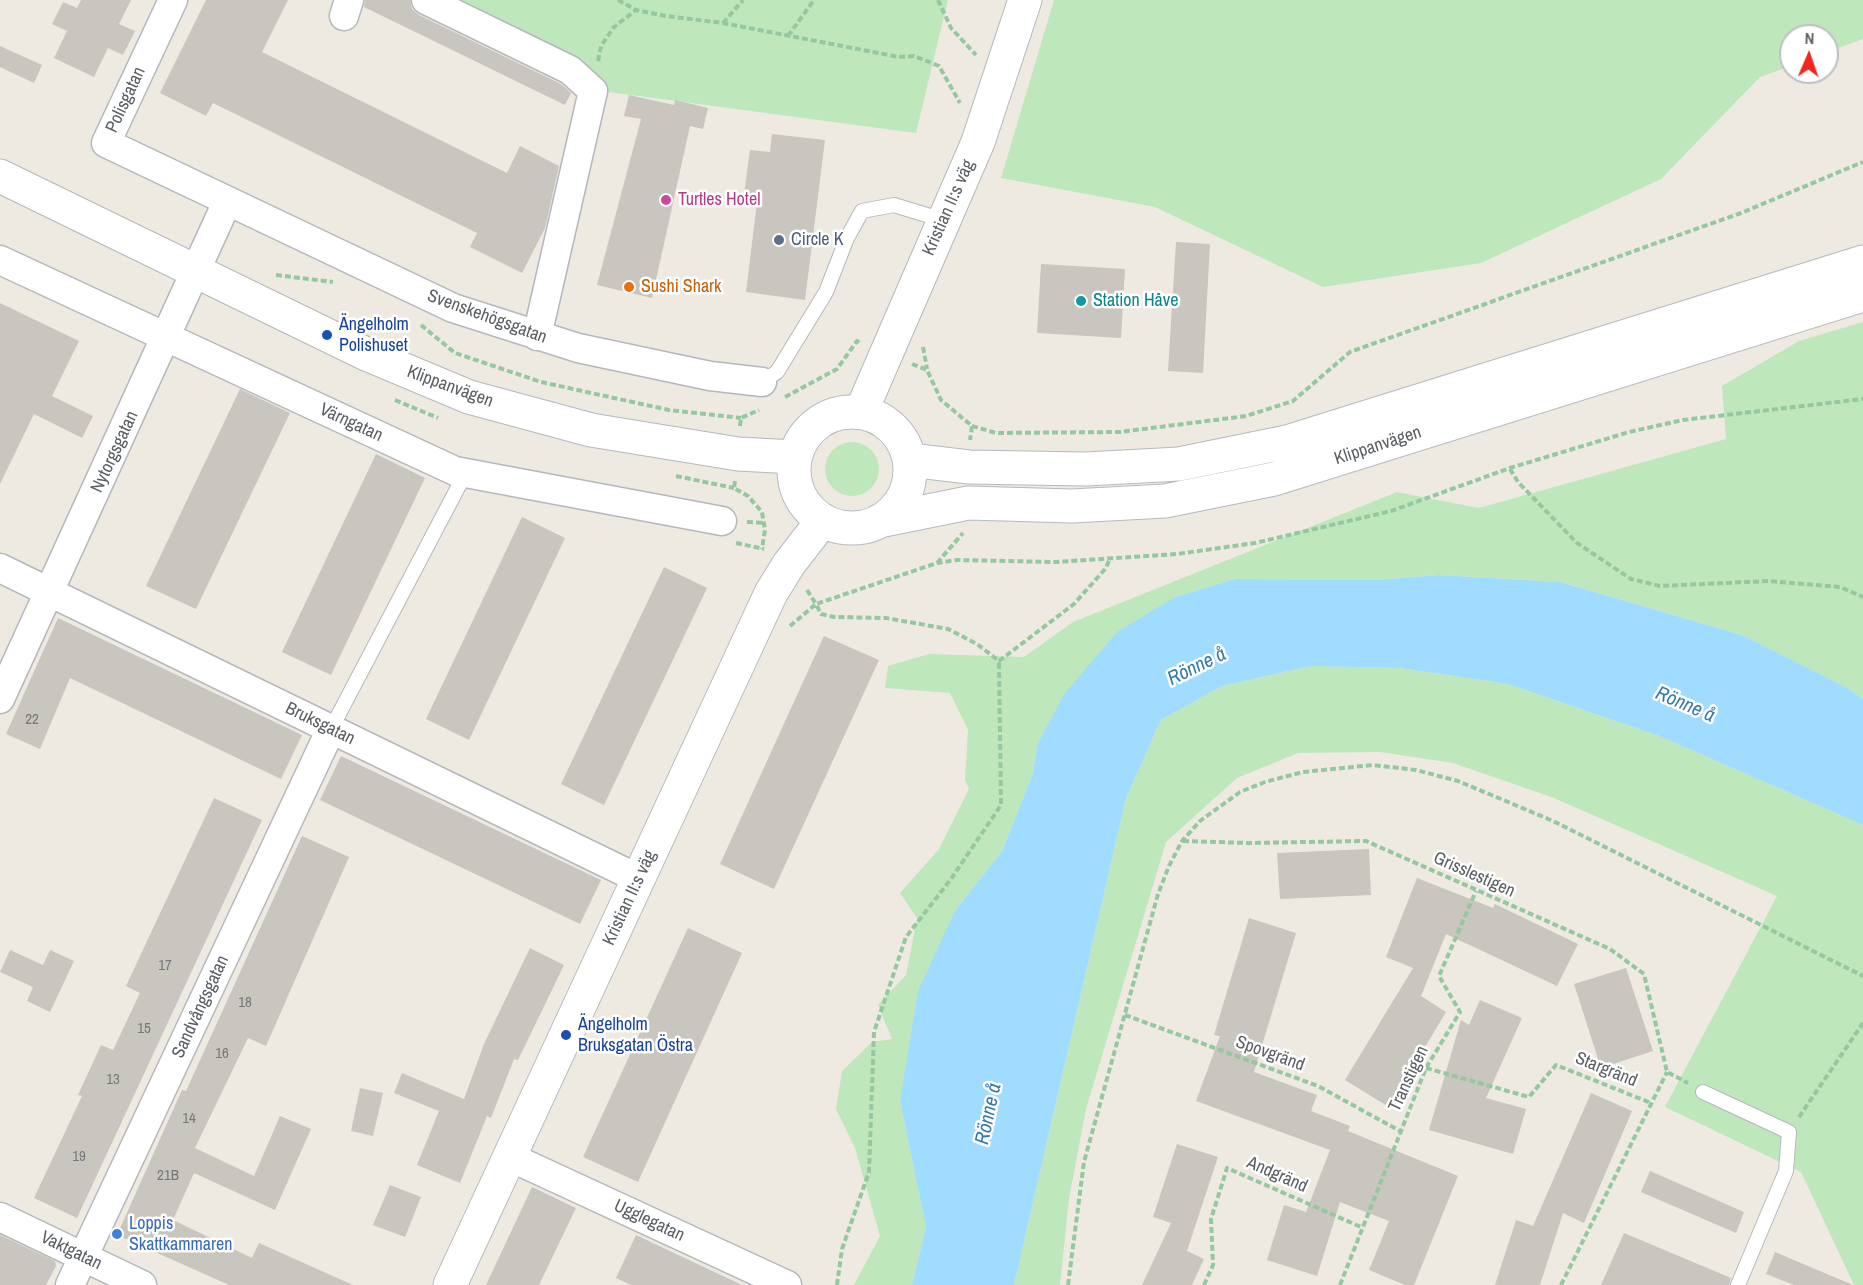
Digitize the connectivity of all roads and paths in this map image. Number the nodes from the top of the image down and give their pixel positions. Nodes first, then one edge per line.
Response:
1 (173, 0) edge
2 (426, 0) edge
3 (618, 0) edge
4 (743, 0) edge
5 (814, 0) edge
6 (938, 0) edge
7 (1025, 0) edge
8 (636, 10) junction
9 (723, 23) junction
10 (788, 36) junction
11 (982, 62) dead end
12 (593, 91) junction
13 (964, 109) dead end
14 (1863, 162) edge
15 (0, 176) edge
16 (227, 202) junction
17 (943, 220) junction
18 (0, 260) edge
19 (1863, 262) edge
20 (196, 272) junction
21 (1863, 295) edge
22 (537, 336) junction
23 (167, 338) junction
24 (762, 382) joint
25 (1863, 399) edge
26 (861, 412) junction
27 (972, 426) dead end
28 (795, 457) junction
29 (910, 460) junction
30 (1510, 468) junction
31 (465, 474) junction
32 (823, 520) junction
33 (722, 521) dead end
34 (879, 521) junction
35 (776, 556) junction
36 (1110, 558) junction
37 (0, 568) edge
38 (51, 593) junction
39 (1863, 597) edge
40 (816, 604) junction
41 (999, 661) junction
42 (0, 699) edge
43 (331, 729) junction
44 (1182, 841) junction
45 (639, 879) junction
46 (1476, 891) junction
47 (1863, 976) edge
48 (1125, 1014) junction
49 (1863, 1023) edge
50 (1426, 1068) junction
51 (1666, 1072) junction
52 (1703, 1092) joint
53 (1651, 1103) junction
54 (1400, 1131) junction
55 (1789, 1132) junction
56 (510, 1157) junction
57 (0, 1217) edge
58 (1361, 1227) junction
59 (84, 1257) junction
60 (1341, 1284) edge
61 (70, 1285) edge
62 (142, 1285) edge
63 (450, 1285) edge
64 (787, 1285) edge
65 (837, 1285) edge
66 (1068, 1285) edge
67 (1204, 1285) edge
68 (1561, 1285) edge
69 (1738, 1285) edge

1 - 16 street, Polisgatan
2 - 12 street
3 - 8 path
4 - 9 path
5 - 10 path
6 - 11 path
7 - 17 main road, Kristian II:s väg
8 - 9 path
8 - 12 path
9 - 10 path
10 - 13 path
12 - 22 street
14 - 27 path
15 - 20 main road, Klippanvägen
16 - 20 street, Nytorgsgatan
16 - 22 street, Svenskehögsgatan
17 - 24 lane
17 - 26 main road, Kristian II:s väg
18 - 23 street, Värngatan
19 - 29 main road, Klippanvägen
20 - 23 street, Nytorgsgatan
20 - 28 main road, Klippanvägen
21 - 34 main road, Klippanvägen
22 - 24 street, Svenskehögsgatan
23 - 31 street, Värngatan
23 - 38 street, Nytorgsgatan
25 - 30 path
26 - 28 main road
26 - 29 main road
28 - 32 main road, Klippanvägen
29 - 34 main road, Klippanvägen
30 - 36 path
30 - 39 path
31 - 33 street, Värngatan
31 - 43 lane
32 - 34 main road, Klippanvägen
32 - 35 main road, Kristian II:s väg
35 - 40 path
35 - 45 main road, Kristian II:s väg
36 - 40 path
36 - 41 path
37 - 38 street, Bruksgatan
38 - 42 street, Nytorgsgatan
38 - 43 street, Bruksgatan
40 - 41 path
41 - 65 path
43 - 45 street, Bruksgatan
43 - 59 street, Sandvångsgatan
44 - 46 path, Grisslestigen
44 - 47 path
44 - 48 path
45 - 56 main road, Kristian II:s väg
46 - 50 path, Transtigen
46 - 51 path, Grisslestigen
48 - 54 path, Spovgränd
48 - 66 path
49 - 55 path
50 - 53 path, Stargränd
50 - 54 path, Transtigen
51 - 52 path
51 - 53 path
52 - 55 lane
53 - 68 path
54 - 58 path, Transtigen
55 - 69 lane
56 - 63 main road, Kristian II:s väg
56 - 64 street, Ugglegatan
57 - 59 street, Vaktgatan
58 - 60 path, Transtigen
58 - 67 path, Andgränd
59 - 61 street, Sandvångsgatan
59 - 62 street, Vaktgatan

